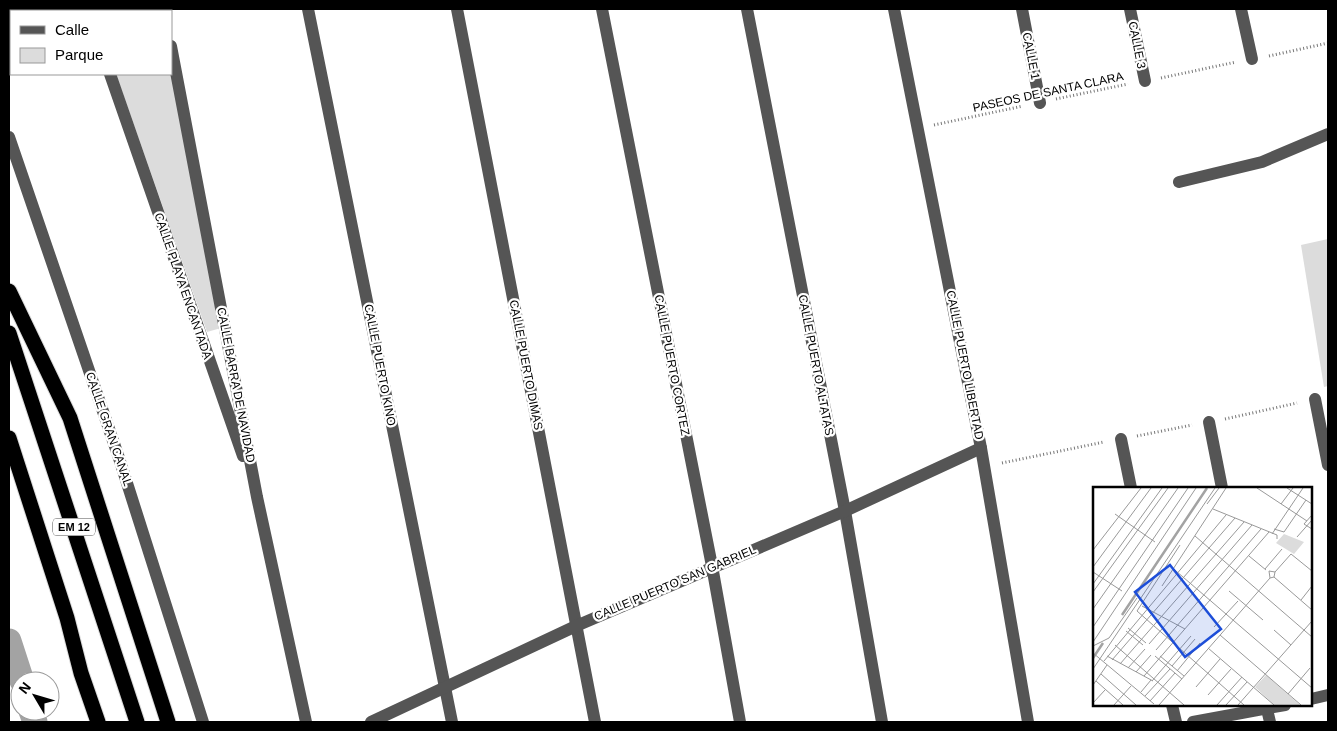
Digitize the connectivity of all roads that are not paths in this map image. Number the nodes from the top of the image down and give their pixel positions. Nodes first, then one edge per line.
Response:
1 (308, 9) edge
2 (457, 9) edge
3 (602, 9) edge
4 (747, 9) edge
5 (894, 9) edge
6 (1022, 9) edge
7 (1130, 9) edge
8 (1241, 9) edge
9 (172, 51) edge
10 (1252, 59) road end
11 (110, 75) edge
12 (1145, 81) road end
13 (1040, 103) road end
14 (1328, 134) edge
15 (9, 137) edge
16 (1180, 182) dead end
17 (9, 291) edge
18 (9, 333) edge
19 (1315, 399) road end
20 (1209, 422) road end
21 (9, 438) edge
22 (1121, 439) road end
23 (982, 448) junction
24 (1328, 465) edge
25 (1131, 487) edge
26 (1222, 487) edge
27 (257, 498) junction
28 (845, 511) junction
29 (712, 566) junction
30 (576, 626) junction
31 (81, 673) junction
32 (446, 687) junction
33 (1328, 695) edge
34 (1312, 699) edge
35 (1172, 706) edge
36 (1266, 707) edge
37 (86, 722) edge
38 (98, 722) edge
39 (137, 722) edge
40 (168, 722) edge
41 (203, 722) edge
42 (306, 722) edge
43 (371, 722) edge
44 (452, 722) edge
45 (595, 722) edge
46 (740, 722) edge
47 (882, 722) edge
48 (1028, 722) edge
49 (1176, 722) edge
50 (1193, 722) edge
51 (1270, 722) edge

1 - 32 street, CALLE PUERTO KINO
2 - 30 street, CALLE PUERTO DIMAS
3 - 29 street, CALLE PUERTO CORTEZ
4 - 28 street, CALLE PUERTO ALTATAS
5 - 23 street, CALLE PUERTO LIBERTAD
6 - 13 street, CALLE 1
7 - 12 street, CALLE 3
8 - 10 street
9 - 27 street, CALLE BARRA DE NAVIDAD
11 - 27 street, CALLE PLAYA ENCANTADA
14 - 16 street
15 - 41 street, CALLE GRAN CANAL
17 - 40 highway
18 - 39 highway, EM 12
19 - 24 street
20 - 26 street
21 - 31 highway, EM 12
22 - 25 street
23 - 28 street, CALLE PUERTO SAN GABRIEL
23 - 48 street, CALLE PUERTO LIBERTAD
27 - 42 street, CALLE BARRA DE NAVIDAD
28 - 29 street, CALLE PUERTO SAN GABRIEL
28 - 47 street, CALLE PUERTO ALTATAS
29 - 30 street, CALLE PUERTO SAN GABRIEL
29 - 46 street, CALLE PUERTO CORTEZ
30 - 32 street, CALLE PUERTO SAN GABRIEL
30 - 45 street, CALLE PUERTO DIMAS
31 - 37 highway
31 - 38 highway, EM 12
32 - 43 street, CALLE PUERTO SAN GABRIEL
32 - 44 street, CALLE PUERTO KINO
33 - 34 street
35 - 49 street
36 - 50 street
36 - 51 street

